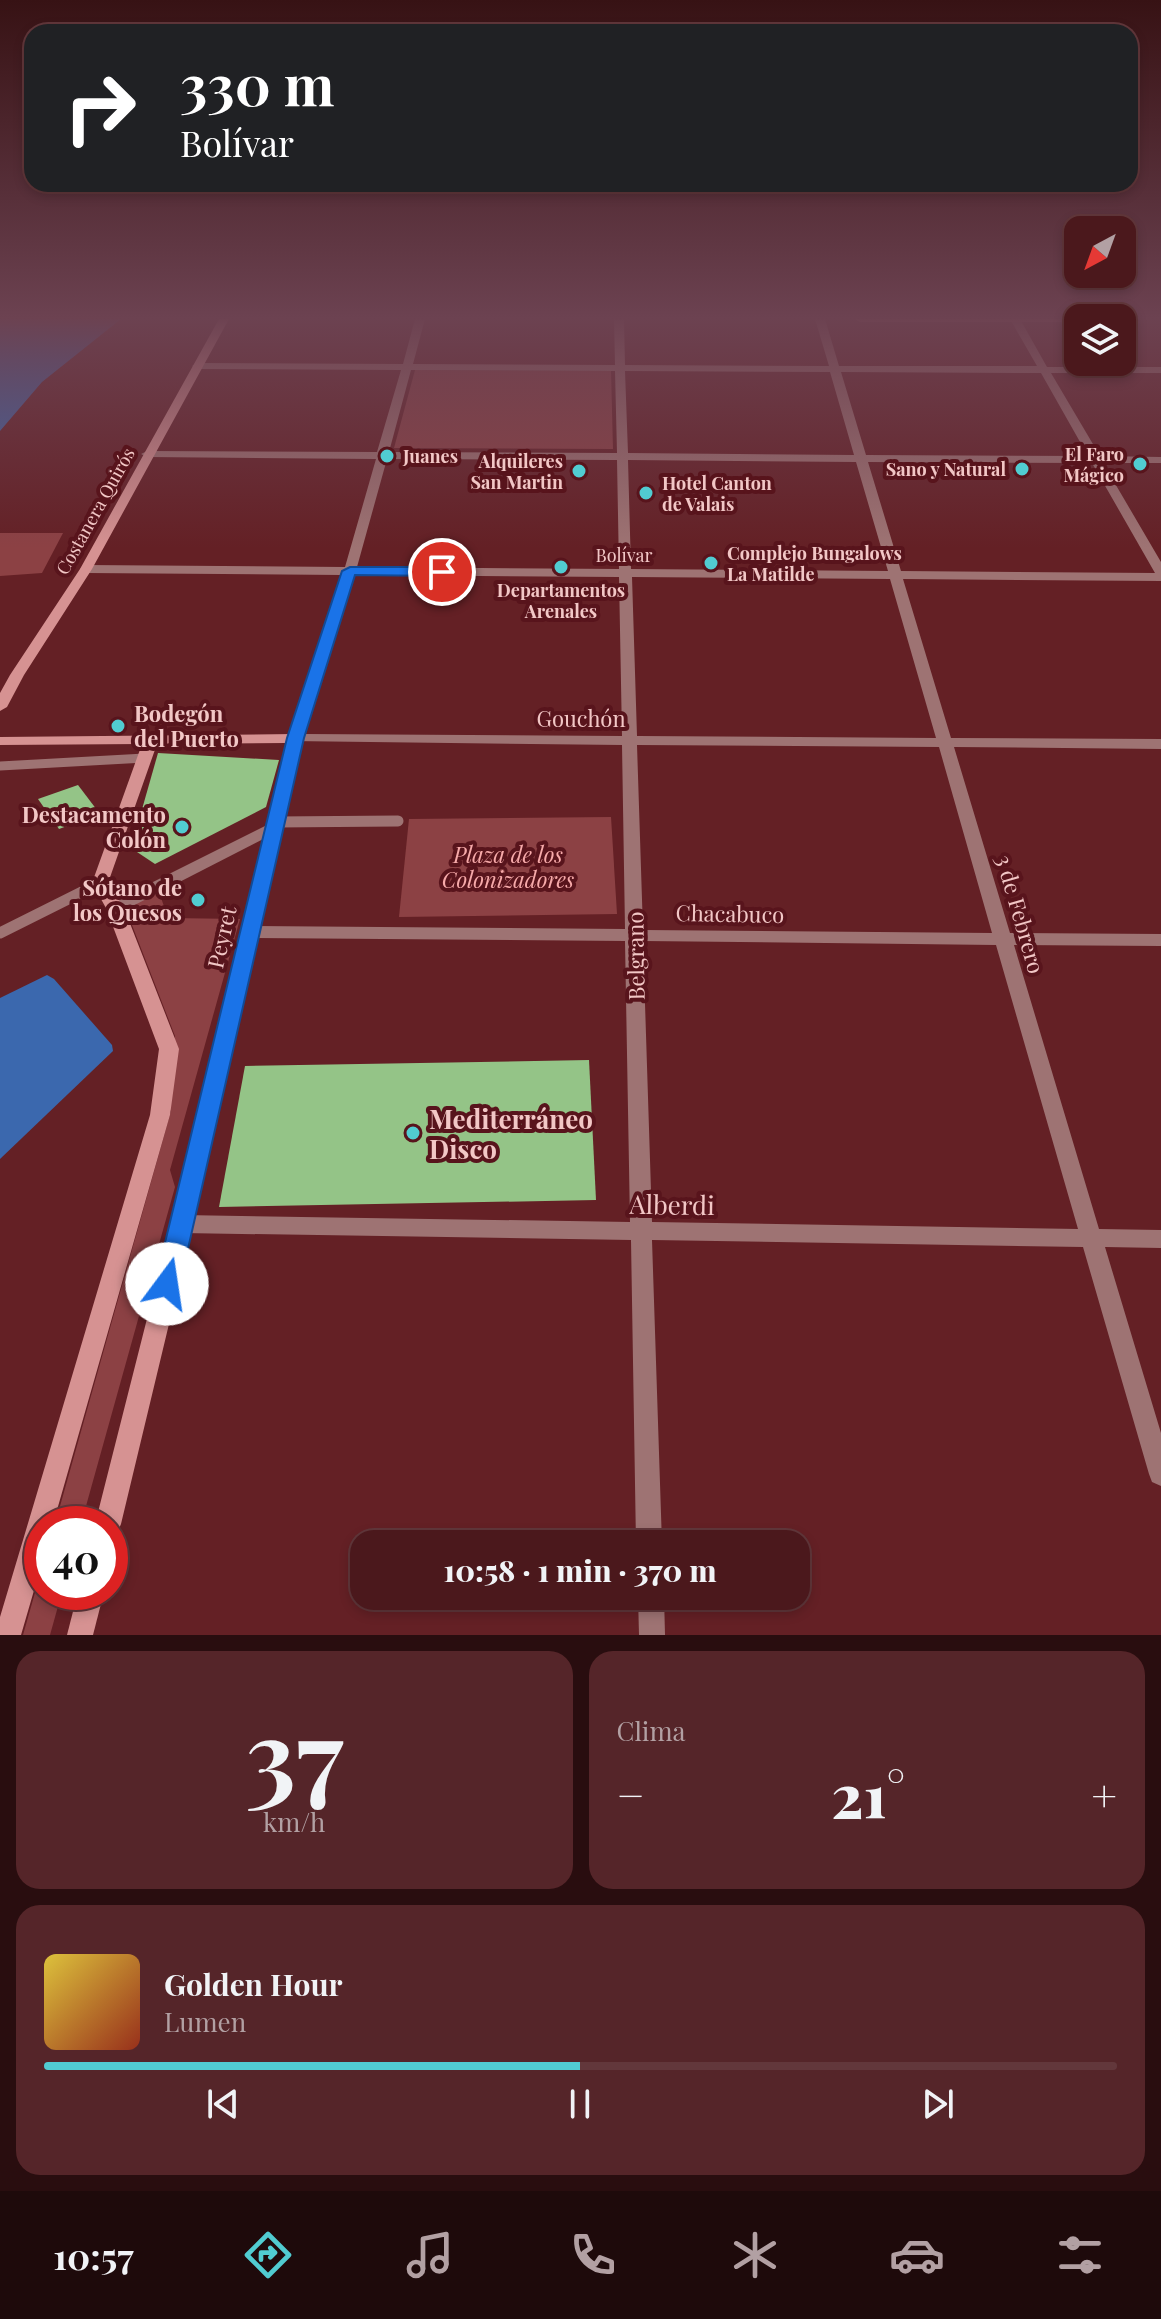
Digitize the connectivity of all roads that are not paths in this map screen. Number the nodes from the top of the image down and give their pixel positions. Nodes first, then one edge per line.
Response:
1 (180, 395) edge
2 (398, 395) edge
3 (620, 395) edge
4 (844, 395) edge
5 (1058, 395) edge
6 (147, 454) junction
7 (382, 455) junction
8 (622, 457) junction
9 (862, 458) junction
10 (1095, 460) junction
11 (1161, 460) edge
12 (86, 569) junction
13 (350, 571) junction
14 (626, 573) junction
15 (897, 575) junction
16 (1161, 575) edge
17 (17, 675) junction
18 (0, 679) edge
19 (0, 707) edge
20 (295, 738) junction
21 (630, 740) junction
22 (0, 741) edge
23 (946, 742) junction
24 (1161, 744) edge
25 (148, 749) junction
26 (0, 766) edge
27 (398, 821) dead end
28 (275, 824) junction
29 (100, 883) junction
30 (115, 908) junction
31 (250, 932) junction
32 (0, 933) edge
33 (634, 936) junction
34 (1004, 940) junction
35 (1161, 940) edge
36 (182, 1224) junction
37 (641, 1231) junction
38 (1092, 1238) junction
39 (1161, 1239) edge
40 (1161, 1474) edge
41 (112, 1506) edge
42 (649, 1530) edge
43 (86, 1610) edge
44 (651, 1610) edge
45 (8, 1635) edge
46 (80, 1635) edge
47 (652, 1635) edge

1 - 6 street, Costanera Quirós
2 - 7 street, Peyret
3 - 8 street, Belgrano
4 - 9 street, 3 de Febrero
5 - 10 street
6 - 7 street
6 - 12 street, Costanera Quirós
7 - 8 street
7 - 13 street, Peyret
8 - 9 street
8 - 14 street, Belgrano
9 - 10 street
9 - 15 street, 3 de Febrero
10 - 11 street
10 - 16 street
12 - 13 street, Bolívar
12 - 17 street, Costanera Quirós
13 - 14 street, Bolívar
13 - 20 street, Peyret
14 - 15 street, Bolívar
14 - 21 street, Belgrano
15 - 16 street, Bolívar
15 - 23 street, 3 de Febrero
17 - 18 street
17 - 19 street, Costanera Quirós
20 - 21 street, Gouchón
20 - 25 street, Gouchón
20 - 28 street, Peyret
21 - 23 street, Gouchón
21 - 33 street, Belgrano
22 - 25 street, Gouchón
23 - 24 street, Gouchón
23 - 34 street, 3 de Febrero
25 - 26 lane
25 - 29 street
27 - 28 lane
28 - 30 street
28 - 31 street, Peyret
29 - 30 street
29 - 32 lane
30 - 45 street
31 - 33 street, Chacabuco
31 - 36 street, Peyret
33 - 34 street, Chacabuco
33 - 37 street, Belgrano
34 - 35 street, Chacabuco
34 - 38 street, 3 de Febrero
36 - 37 street, Alberdi
36 - 41 street, Peyret
37 - 38 street, Alberdi
37 - 42 street, Belgrano
38 - 39 street, Alberdi
38 - 40 street, 3 de Febrero
43 - 46 street
44 - 47 street

